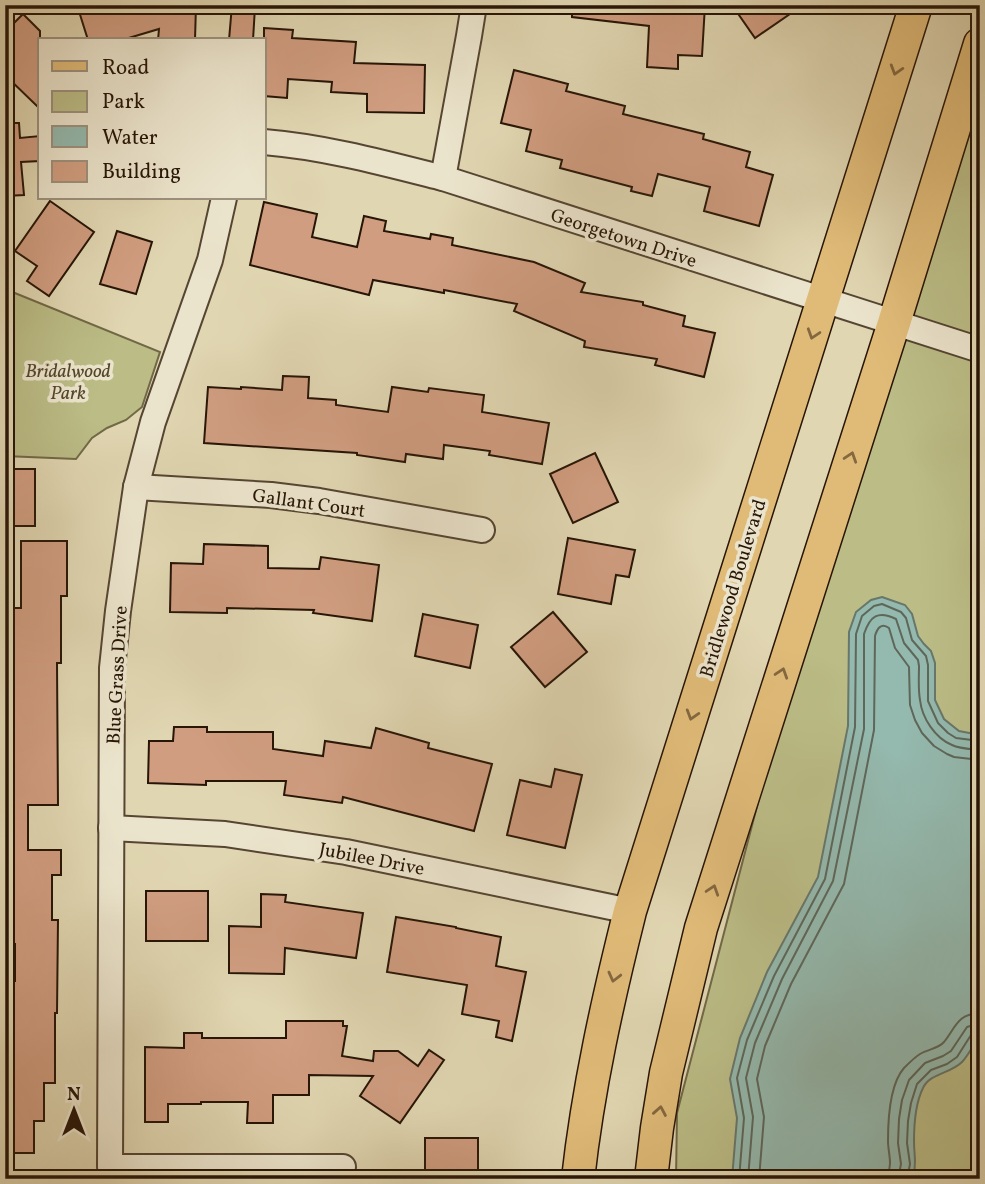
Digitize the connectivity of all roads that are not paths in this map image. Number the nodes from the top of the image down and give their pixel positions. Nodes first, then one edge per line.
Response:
1 (474, 5) edge
2 (916, 5) edge
3 (980, 44) edge
4 (266, 142) edge
5 (443, 178) junction
6 (224, 200) edge
7 (823, 300) junction
8 (894, 323) junction
9 (980, 349) edge
10 (135, 487) junction
11 (482, 530) dead end
12 (110, 828) junction
13 (630, 911) junction
14 (342, 1167) dead end
15 (578, 1179) edge
16 (651, 1179) edge

1 - 5 street
2 -> 7 main road, Bridlewood Boulevard
3 - 8 main road
4 - 5 street, Georgetown Drive
5 - 7 street, Georgetown Drive
6 - 10 street, Blue Grass Drive
7 - 8 street, Georgetown Drive
7 -> 13 main road, Bridlewood Boulevard
8 - 9 street, Georgetown Drive
16 -> 8 main road
10 - 11 street, Gallant Court
10 - 12 street, Blue Grass Drive
12 - 13 street, Jubilee Drive
12 - 14 street, Blue Grass Drive
13 -> 15 main road, Bridlewood Boulevard

